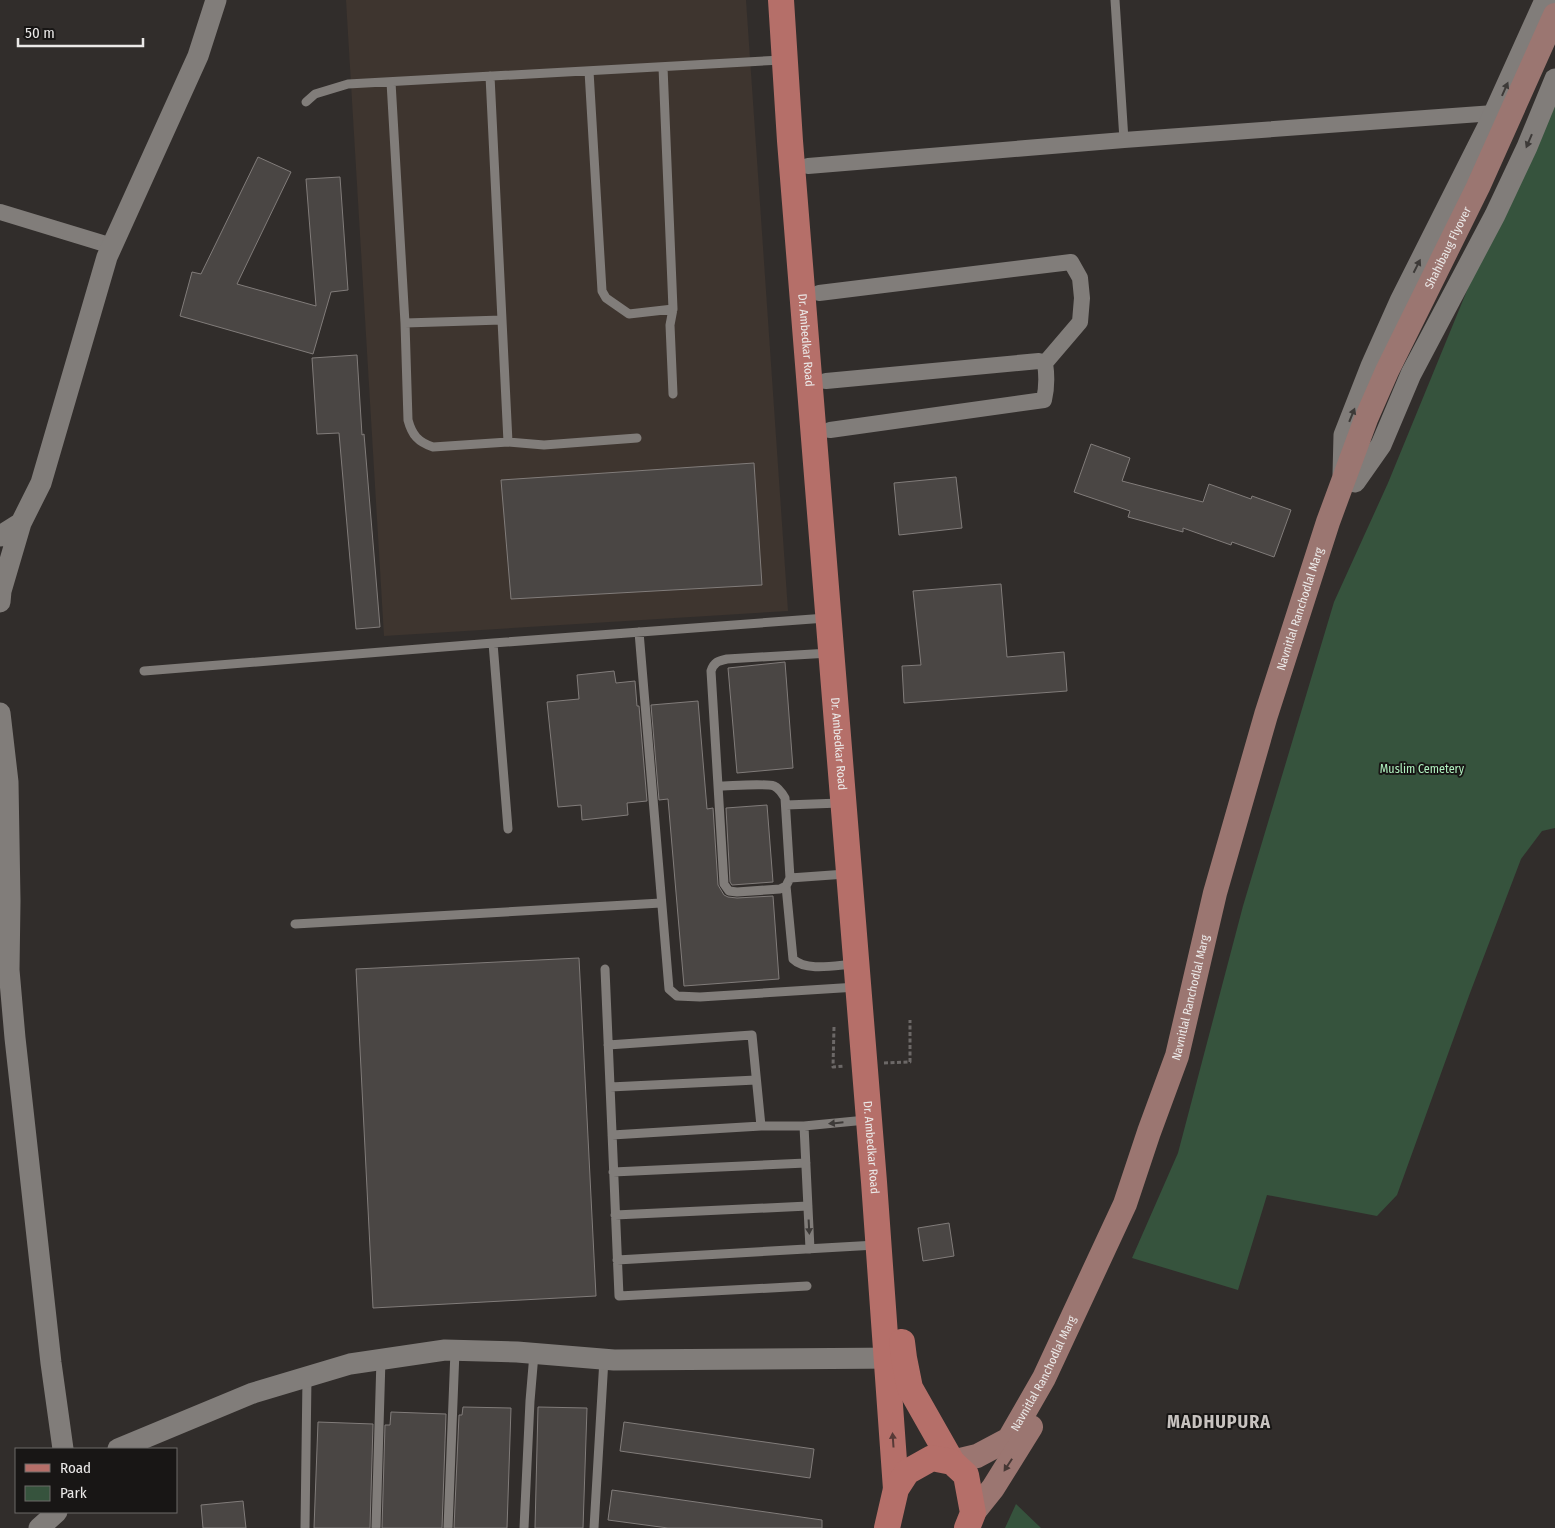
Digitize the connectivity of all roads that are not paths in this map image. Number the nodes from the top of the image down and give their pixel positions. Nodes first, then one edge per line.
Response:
1 (216, 0) edge
2 (781, 0) edge
3 (797, 0) edge
4 (1115, 0) edge
5 (1545, 0) edge
6 (1555, 15) edge
7 (1555, 44) edge
8 (785, 60) junction
9 (663, 67) junction
10 (589, 71) junction
11 (490, 76) junction
12 (1555, 79) edge
13 (391, 82) junction
14 (306, 102) dead end
15 (1494, 113) junction
16 (1124, 140) junction
17 (808, 166) junction
18 (0, 212) edge
19 (112, 246) junction
20 (819, 293) junction
21 (673, 309) junction
22 (502, 320) junction
23 (405, 323) junction
24 (1045, 363) junction
25 (826, 381) junction
26 (674, 394) dead end
27 (1371, 421) junction
28 (830, 430) junction
29 (637, 438) dead end
30 (508, 442) junction
31 (1349, 481) junction
32 (21, 523) junction
33 (0, 536) edge
34 (0, 595) edge
35 (828, 618) junction
36 (639, 632) junction
37 (494, 643) junction
38 (831, 653) junction
39 (144, 671) dead end
40 (0, 715) edge
41 (718, 786) junction
42 (843, 802) junction
43 (786, 806) junction
44 (508, 829) dead end
45 (849, 874) junction
46 (788, 882) junction
47 (661, 903) junction
48 (295, 924) dead end
49 (605, 969) dead end
50 (857, 975) junction
51 (608, 1046) junction
52 (756, 1080) junction
53 (610, 1087) junction
54 (869, 1120) junction
55 (761, 1126) junction
56 (804, 1126) junction
57 (612, 1134) junction
58 (806, 1163) junction
59 (613, 1172) junction
60 (808, 1206) junction
61 (615, 1215) junction
62 (879, 1244) junction
63 (810, 1249) junction
64 (616, 1260) junction
65 (806, 1286) dead end
66 (455, 1350) junction
67 (534, 1354) junction
68 (896, 1358) junction
69 (381, 1359) junction
70 (604, 1359) junction
71 (307, 1376) junction
72 (62, 1448) edge
73 (120, 1448) edge
74 (952, 1462) junction
75 (896, 1489) junction
76 (56, 1513) edge
77 (970, 1520) edge
78 (39, 1528) edge
79 (305, 1528) edge
80 (376, 1528) edge
81 (448, 1528) edge
82 (524, 1528) edge
83 (594, 1528) edge
84 (887, 1528) edge

1 - 19 street
2 - 8 main road, Dr. Ambedkar Road
3 - 17 main road, Dr. Ambedkar Road
4 - 16 lane
15 -> 5 street
6 - 27 main road, Shahibaug Flyover
7 - 27 main road, Shahibaug Flyover
8 - 9 lane
8 - 35 main road, Dr. Ambedkar Road
9 - 10 lane
9 - 21 lane
10 - 11 lane
10 - 21 lane
11 - 13 lane
11 - 22 lane
12 -> 31 street
13 - 14 lane
13 - 23 lane
15 - 16 street
31 -> 15 street
16 - 17 street
17 - 20 main road, Dr. Ambedkar Road
18 - 19 street
19 - 32 street
20 - 24 street
20 - 25 main road, Dr. Ambedkar Road
21 - 26 lane
22 - 23 lane
22 - 30 lane
23 - 30 lane
24 - 25 street
24 - 28 street
25 - 28 main road, Dr. Ambedkar Road
27 - 31 main road, Shahibaug Flyover
28 - 68 main road, Dr. Ambedkar Road
29 - 30 lane
31 - 74 main road, Navnitlal Ranchodlal Marg
31 -> 77 main road
32 - 33 street
32 - 34 street
35 - 36 lane
35 - 38 main road, Dr. Ambedkar Road
36 - 37 lane
36 - 47 lane
37 - 39 lane
37 - 44 lane
38 - 41 lane
38 - 42 main road, Dr. Ambedkar Road
40 - 72 street
41 - 43 lane
41 - 46 lane
42 - 43 lane
42 - 45 main road, Dr. Ambedkar Road
43 - 46 lane
45 - 46 lane
45 - 50 main road, Dr. Ambedkar Road
46 - 50 lane
47 - 48 lane
47 - 50 lane
49 - 51 lane
50 - 54 main road, Dr. Ambedkar Road
51 - 52 lane
51 - 53 lane
52 - 53 lane
52 - 55 lane
53 - 57 lane
54 -> 56 lane
54 - 62 main road, Dr. Ambedkar Road
55 - 56 lane
55 - 57 lane
56 - 58 lane
57 - 59 lane
58 - 59 lane
58 - 60 lane
59 - 61 lane
60 - 61 lane
60 -> 63 lane
61 - 64 lane
62 - 63 lane
62 - 68 main road, Dr. Ambedkar Road
63 - 64 lane
64 - 65 lane
66 - 67 street
66 - 69 street
66 - 81 lane
67 - 70 street
67 - 82 lane
68 - 70 street
68 - 74 main road, Dr. Ambedkar Road
75 -> 68 main road, Dr. Ambedkar Road
69 - 71 street
69 - 80 lane
70 - 83 lane
71 - 73 street
71 - 79 lane
74 - 75 main road
74 - 77 main road, Dr. Ambedkar Road
75 - 84 main road
76 - 78 street

